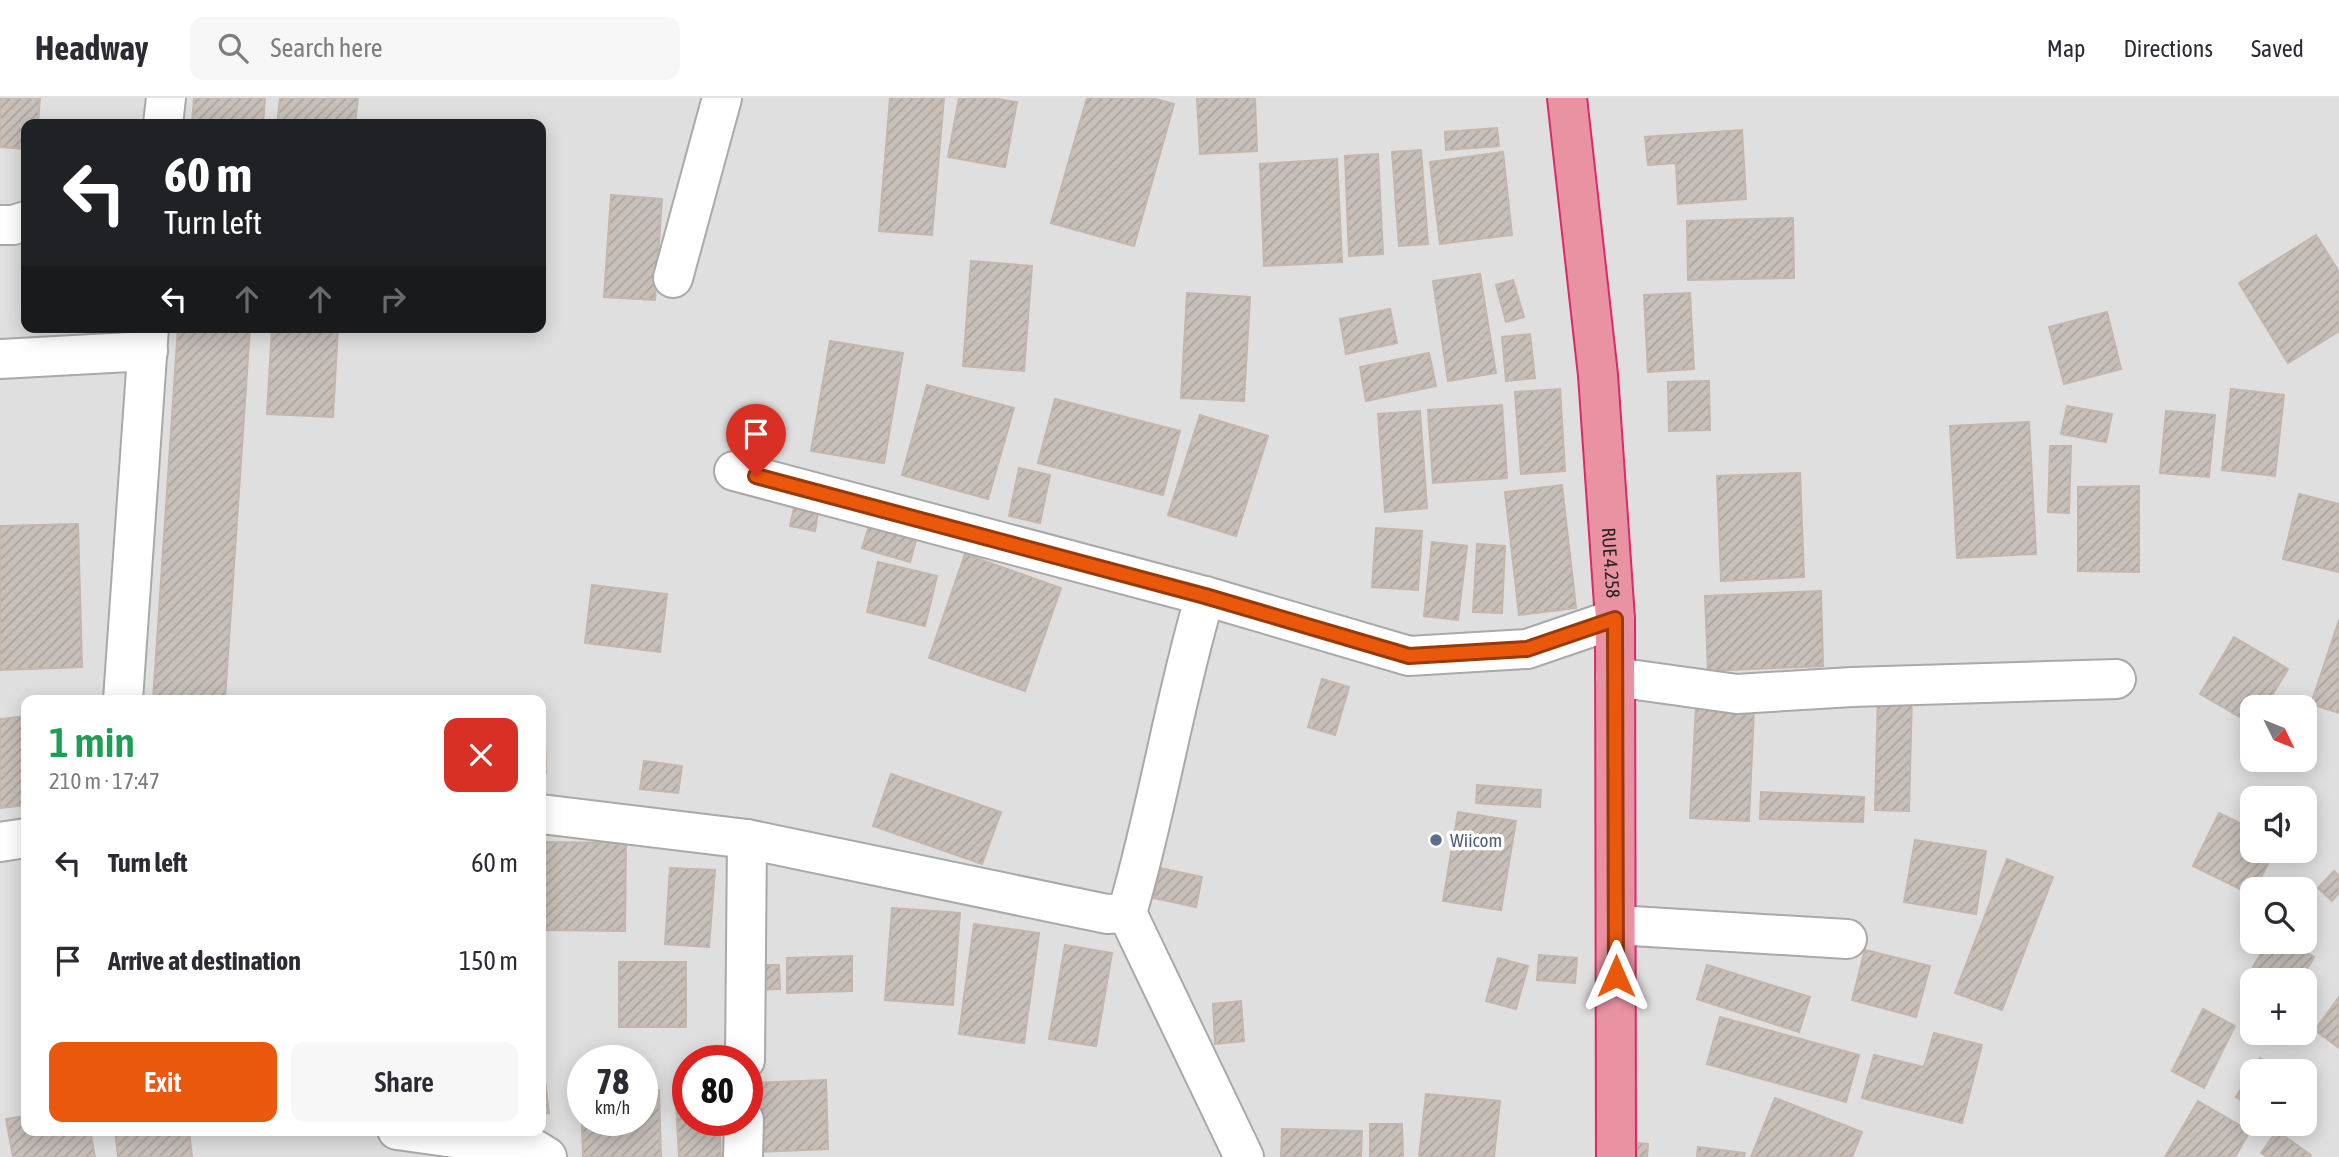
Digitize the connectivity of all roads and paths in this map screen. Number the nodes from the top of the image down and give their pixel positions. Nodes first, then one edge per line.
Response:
1 (166, 98) edge
2 (722, 98) edge
3 (1567, 98) edge
4 (164, 119) edge
5 (21, 223) edge
6 (0, 225) edge
7 (673, 278) dead end
8 (148, 339) edge
9 (0, 359) edge
10 (734, 471) dead end
11 (1205, 596) junction
12 (1615, 619) junction
13 (1615, 677) junction
14 (2116, 679) dead end
15 (123, 695) edge
16 (546, 815) edge
17 (21, 839) edge
18 (747, 839) junction
19 (0, 842) edge
20 (1127, 913) junction
21 (1616, 925) junction
22 (1847, 939) dead end
23 (745, 1045) edge
24 (384, 1136) edge
25 (440, 1136) edge
26 (744, 1136) edge
27 (386, 1157) edge
28 (547, 1157) edge
29 (743, 1157) edge
30 (1244, 1157) edge
31 (1616, 1157) edge

1 - 4 street
2 - 7 street
3 - 12 highway, RUE 4.258
5 - 6 street
8 - 9 street
8 - 15 street
10 - 11 street
11 - 12 street
11 - 20 street
12 - 13 highway, RUE 4.258
13 - 14 street
13 - 21 highway, RUE 4.258
16 - 18 street
17 - 19 street
18 - 20 street
18 - 23 street
20 - 30 street
21 - 22 street
21 - 31 highway, RUE 4.258
24 - 27 street
25 - 28 street
26 - 29 street

